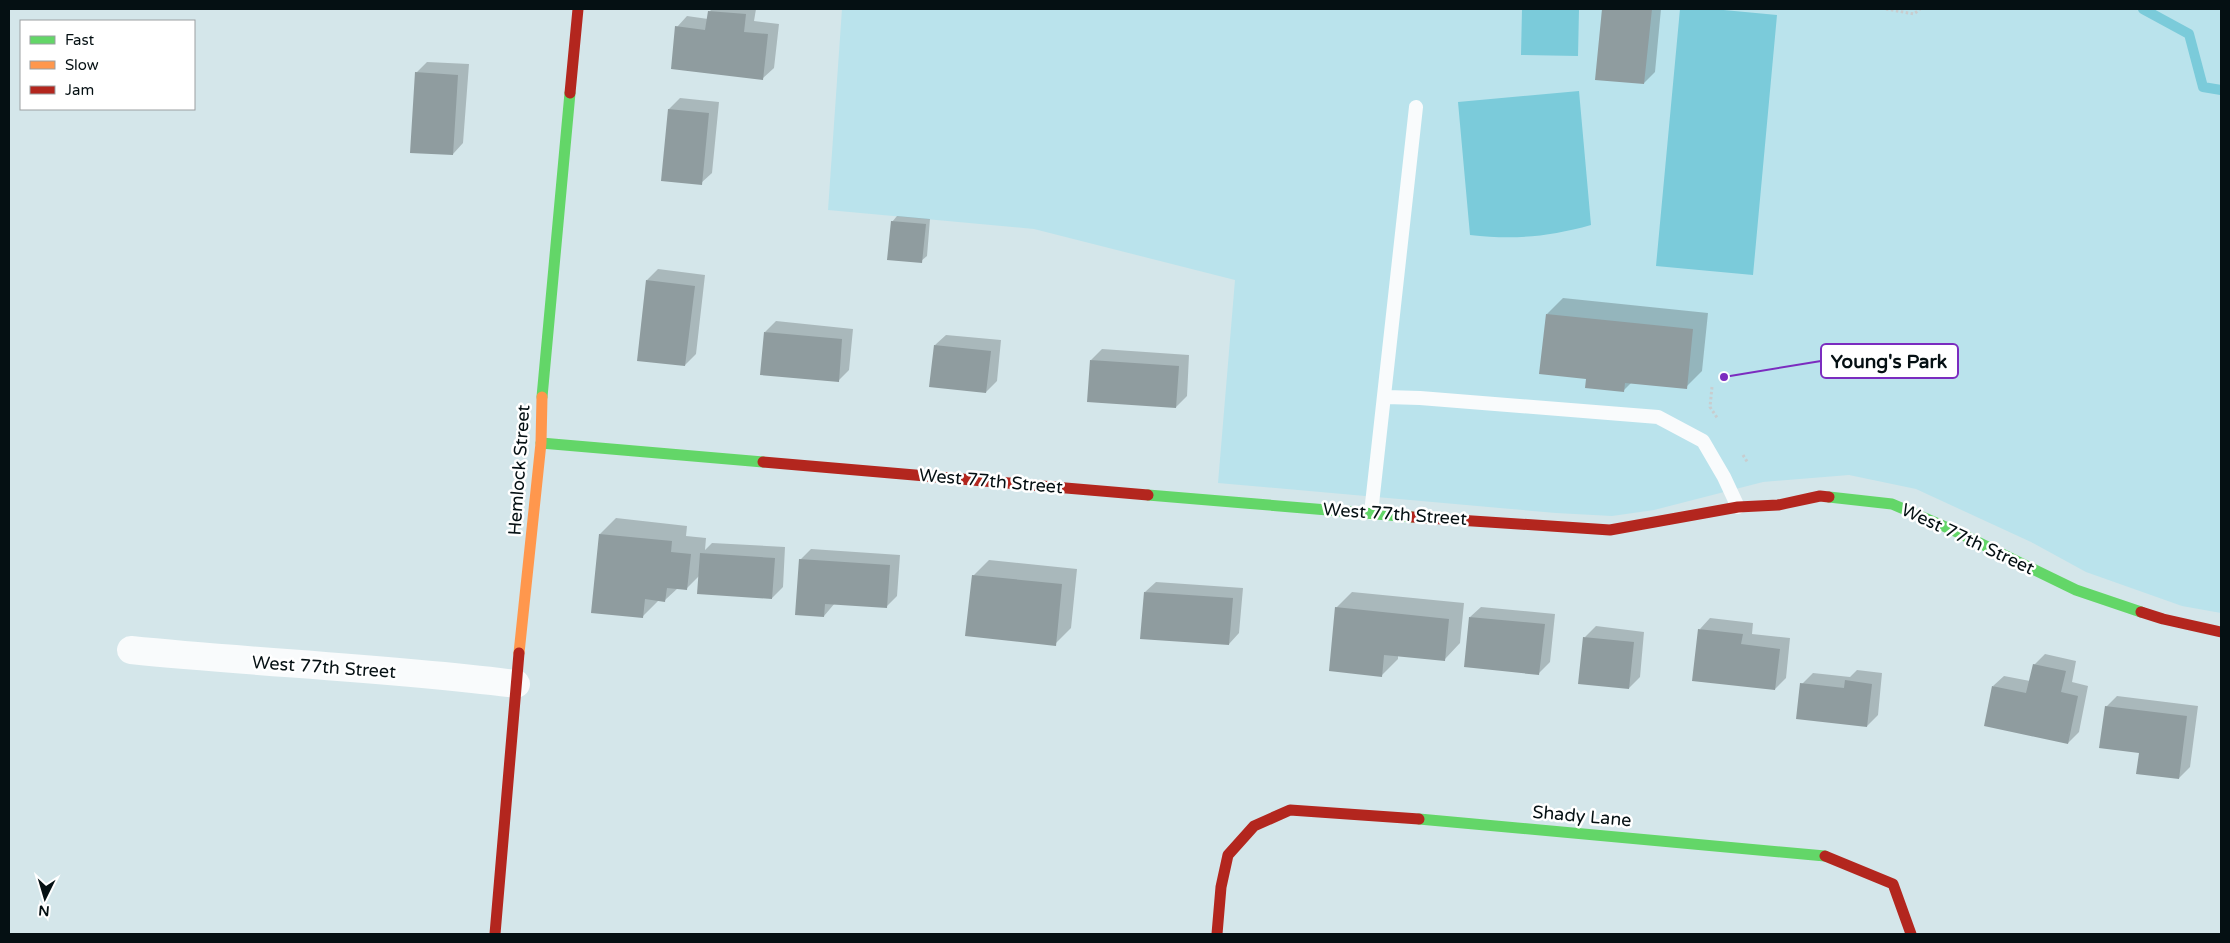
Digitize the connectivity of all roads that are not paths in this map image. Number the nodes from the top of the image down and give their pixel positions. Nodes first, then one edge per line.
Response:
1 (578, 9) edge
2 (1416, 107) dead end
3 (1386, 397) junction
4 (542, 443) junction
5 (1738, 508) junction
6 (1372, 513) junction
7 (2221, 632) edge
8 (131, 650) dead end
9 (516, 684) junction
10 (495, 934) edge
11 (1217, 934) edge
12 (1911, 934) edge

1 - 4 street, Hemlock Street
2 - 3 lane
3 - 5 lane
3 - 6 lane
4 - 6 street, West 77th Street
4 - 9 street, Hemlock Street
5 - 6 street, West 77th Street
5 - 7 street, West 77th Street
8 - 9 street, West 77th Street
9 - 10 street, Hemlock Street
11 - 12 street, Shady Lane

